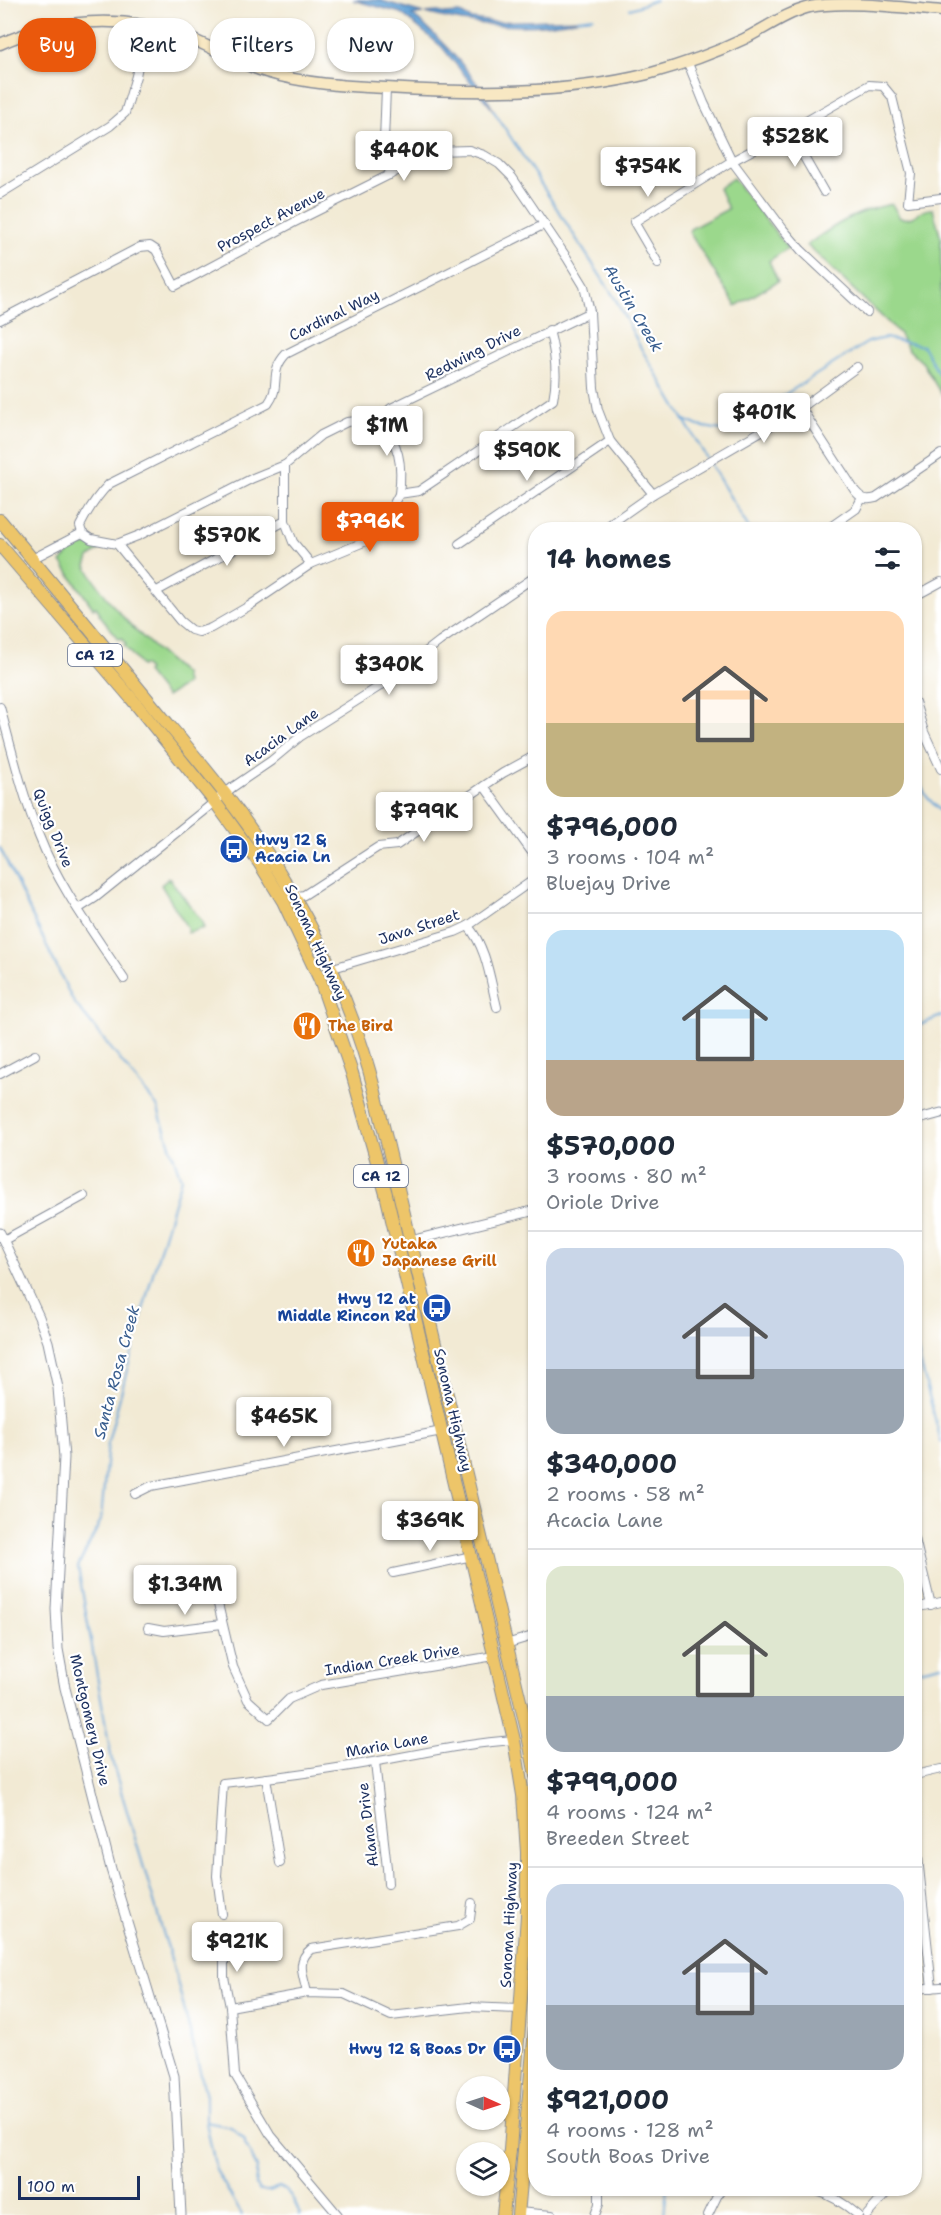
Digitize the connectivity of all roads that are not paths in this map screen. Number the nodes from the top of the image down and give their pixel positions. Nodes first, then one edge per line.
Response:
1 (941, 11) edge
2 (108, 22) edge
3 (198, 42) edge
4 (0, 44) edge
5 (688, 63) junction
6 (137, 72) edge
7 (386, 88) junction
8 (789, 131) junction
9 (732, 161) junction
10 (390, 175) junction
11 (824, 192) dead end
12 (0, 194) edge
13 (941, 198) edge
14 (545, 224) junction
15 (658, 263) dead end
16 (590, 312) junction
17 (867, 312) dead end
18 (0, 320) edge
19 (549, 330) junction
20 (857, 367) dead end
21 (801, 408) junction
22 (380, 419) junction
23 (610, 441) junction
24 (941, 454) edge
25 (285, 465) junction
26 (399, 494) junction
27 (653, 494) junction
28 (862, 498) junction
29 (0, 520) edge
30 (285, 521) junction
31 (613, 522) edge
32 (837, 522) edge
33 (82, 533) junction
34 (117, 544) junction
35 (459, 544) dead end
36 (0, 545) edge
37 (32, 558) junction
38 (311, 564) junction
39 (19, 569) junction
40 (528, 581) edge
41 (941, 582) edge
42 (156, 591) junction
43 (922, 592) edge
44 (0, 707) edge
45 (922, 723) edge
46 (528, 760) edge
47 (941, 769) edge
48 (484, 786) junction
49 (225, 794) junction
50 (215, 802) junction
51 (528, 847) edge
52 (528, 884) edge
53 (295, 897) junction
54 (78, 909) junction
55 (468, 926) junction
56 (333, 968) junction
57 (124, 979) dead end
58 (497, 1007) dead end
59 (35, 1055) dead end
60 (0, 1074) edge
61 (941, 1113) edge
62 (922, 1118) edge
63 (84, 1196) dead end
64 (528, 1212) edge
65 (2, 1236) edge
66 (404, 1242) junction
67 (442, 1431) junction
68 (135, 1494) dead end
69 (472, 1556) junction
70 (922, 1568) edge
71 (393, 1573) dead end
72 (213, 1582) dead end
73 (941, 1602) edge
74 (931, 1605) junction
75 (922, 1607) edge
76 (222, 1624) junction
77 (148, 1628) dead end
78 (528, 1637) edge
79 (506, 1644) junction
80 (493, 1652) junction
81 (514, 1740) junction
82 (528, 1741) edge
83 (375, 1762) junction
84 (941, 1769) edge
85 (922, 1773) edge
86 (266, 1778) junction
87 (280, 1863) dead end
88 (388, 1884) dead end
89 (922, 1895) edge
90 (472, 1903) dead end
91 (222, 1914) dead end
92 (227, 1939) dead end
93 (932, 1988) junction
94 (941, 1988) edge
95 (922, 1989) edge
96 (307, 1993) junction
97 (230, 2007) junction
98 (519, 2009) junction
99 (528, 2010) edge
100 (528, 2105) edge
101 (599, 2196) edge
102 (717, 2196) edge
103 (832, 2196) edge
104 (884, 2196) edge
105 (518, 2213) edge
106 (181, 2215) edge
107 (338, 2215) edge
108 (503, 2215) edge
109 (552, 2215) edge
110 (595, 2215) edge
111 (708, 2215) edge
112 (858, 2215) edge
113 (867, 2215) edge

1 - 5 main road
2 - 4 main road
3 - 7 main road
5 - 7 main road
5 - 9 street
6 - 12 street
7 - 10 street
8 - 9 street
8 - 11 street
8 - 13 street
9 - 15 street
9 - 17 street
10 - 14 street, Prospect Avenue
10 - 18 street, Prospect Avenue
14 - 16 street, Prospect Avenue
14 - 33 street, Cardinal Way
16 - 19 street, Redwing Drive
16 - 23 street, Prospect Avenue
19 - 22 street, Redwing Drive
19 - 26 street
20 - 21 street
21 - 27 street
21 - 28 street
22 - 25 street, Redwing Drive
22 - 26 street
23 - 27 street, Prospect Avenue
23 - 35 street
24 - 28 street
25 - 30 street
25 - 34 street, Redwing Drive
26 - 38 street
27 - 31 street
28 - 32 street
29 - 37 main road, Sonoma Highway / CA 12
30 - 38 street
30 - 42 street
33 - 34 street
33 - 37 street
34 - 42 street
36 - 39 main road, Sonoma Highway / CA 12
37 - 39 main road
37 - 49 main road, Sonoma Highway / CA 12
38 - 42 street
39 - 50 main road, Sonoma Highway / CA 12
40 - 49 street, Acacia Lane
41 - 43 street
44 - 54 street, Quigg Drive
45 - 47 street
46 - 48 street
48 - 51 street
48 - 53 street
49 - 50 street, Acacia Lane
49 - 53 main road, Sonoma Highway / CA 12
50 - 54 street, Acacia Lane
50 - 66 main road, Sonoma Highway / CA 12
52 - 55 street, Java Street
53 - 56 main road, Sonoma Highway / CA 12
54 - 57 street, Quigg Drive
55 - 56 street, Java Street
55 - 58 street
56 - 66 main road, Sonoma Highway / CA 12
59 - 60 street
61 - 62 street
63 - 65 street
64 - 66 street
65 - 106 street, Montgomery Drive
66 - 67 main road, Sonoma Highway / CA 12
66 - 79 main road, Sonoma Highway / CA 12
67 - 68 street
67 - 69 main road, Sonoma Highway / CA 12
69 - 71 street
69 - 80 main road, Sonoma Highway / CA 12
70 - 74 street
72 - 76 street
73 - 74 street
74 - 75 street
76 - 77 street
76 - 80 street, Indian Creek Drive
78 - 79 street
79 - 80 main road
79 - 82 main road, Sonoma Highway / CA 12
80 - 81 main road, Sonoma Highway / CA 12
81 - 83 street, Maria Lane
81 - 98 main road, Sonoma Highway / CA 12
83 - 86 street, Maria Lane
83 - 88 street, Alana Drive
84 - 85 street
86 - 87 street
86 - 91 street, Maria Lane
89 - 93 street
90 - 96 street
92 - 97 street
93 - 94 street
93 - 95 street
96 - 97 street
96 - 98 street
97 - 107 street
98 - 99 main road
98 - 108 main road, Sonoma Highway / CA 12
100 - 105 main road
101 - 110 street
102 - 111 street
103 - 112 street
104 - 113 street
105 - 109 street

